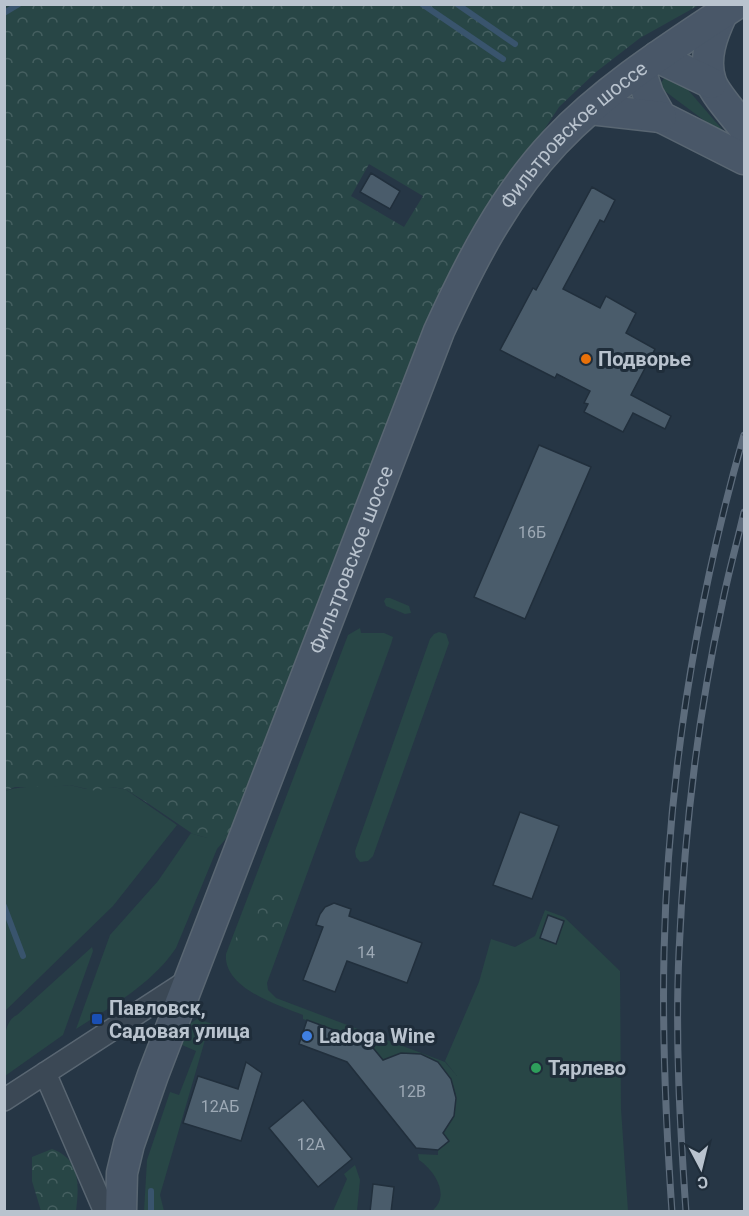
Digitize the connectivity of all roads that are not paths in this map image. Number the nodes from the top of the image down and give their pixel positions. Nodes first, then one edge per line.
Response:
1 (729, 9) edge
2 (649, 63) junction
3 (711, 83) junction
4 (590, 109) junction
5 (661, 117) junction
6 (744, 128) edge
7 (744, 159) edge
8 (190, 980) junction
9 (45, 1073) junction
10 (4, 1100) edge
11 (105, 1212) edge
12 (121, 1212) edge

1 - 2 main road, Фильтровское шоссе
1 - 3 main road
2 - 3 main road
2 - 4 main road, Фильтровское шоссе
2 - 5 main road
3 - 6 main road
4 - 5 main road
4 - 8 main road, Фильтровское шоссе
5 - 7 main road
8 - 9 street
8 - 12 main road, Фильтровское шоссе
9 - 10 street
9 - 11 street

